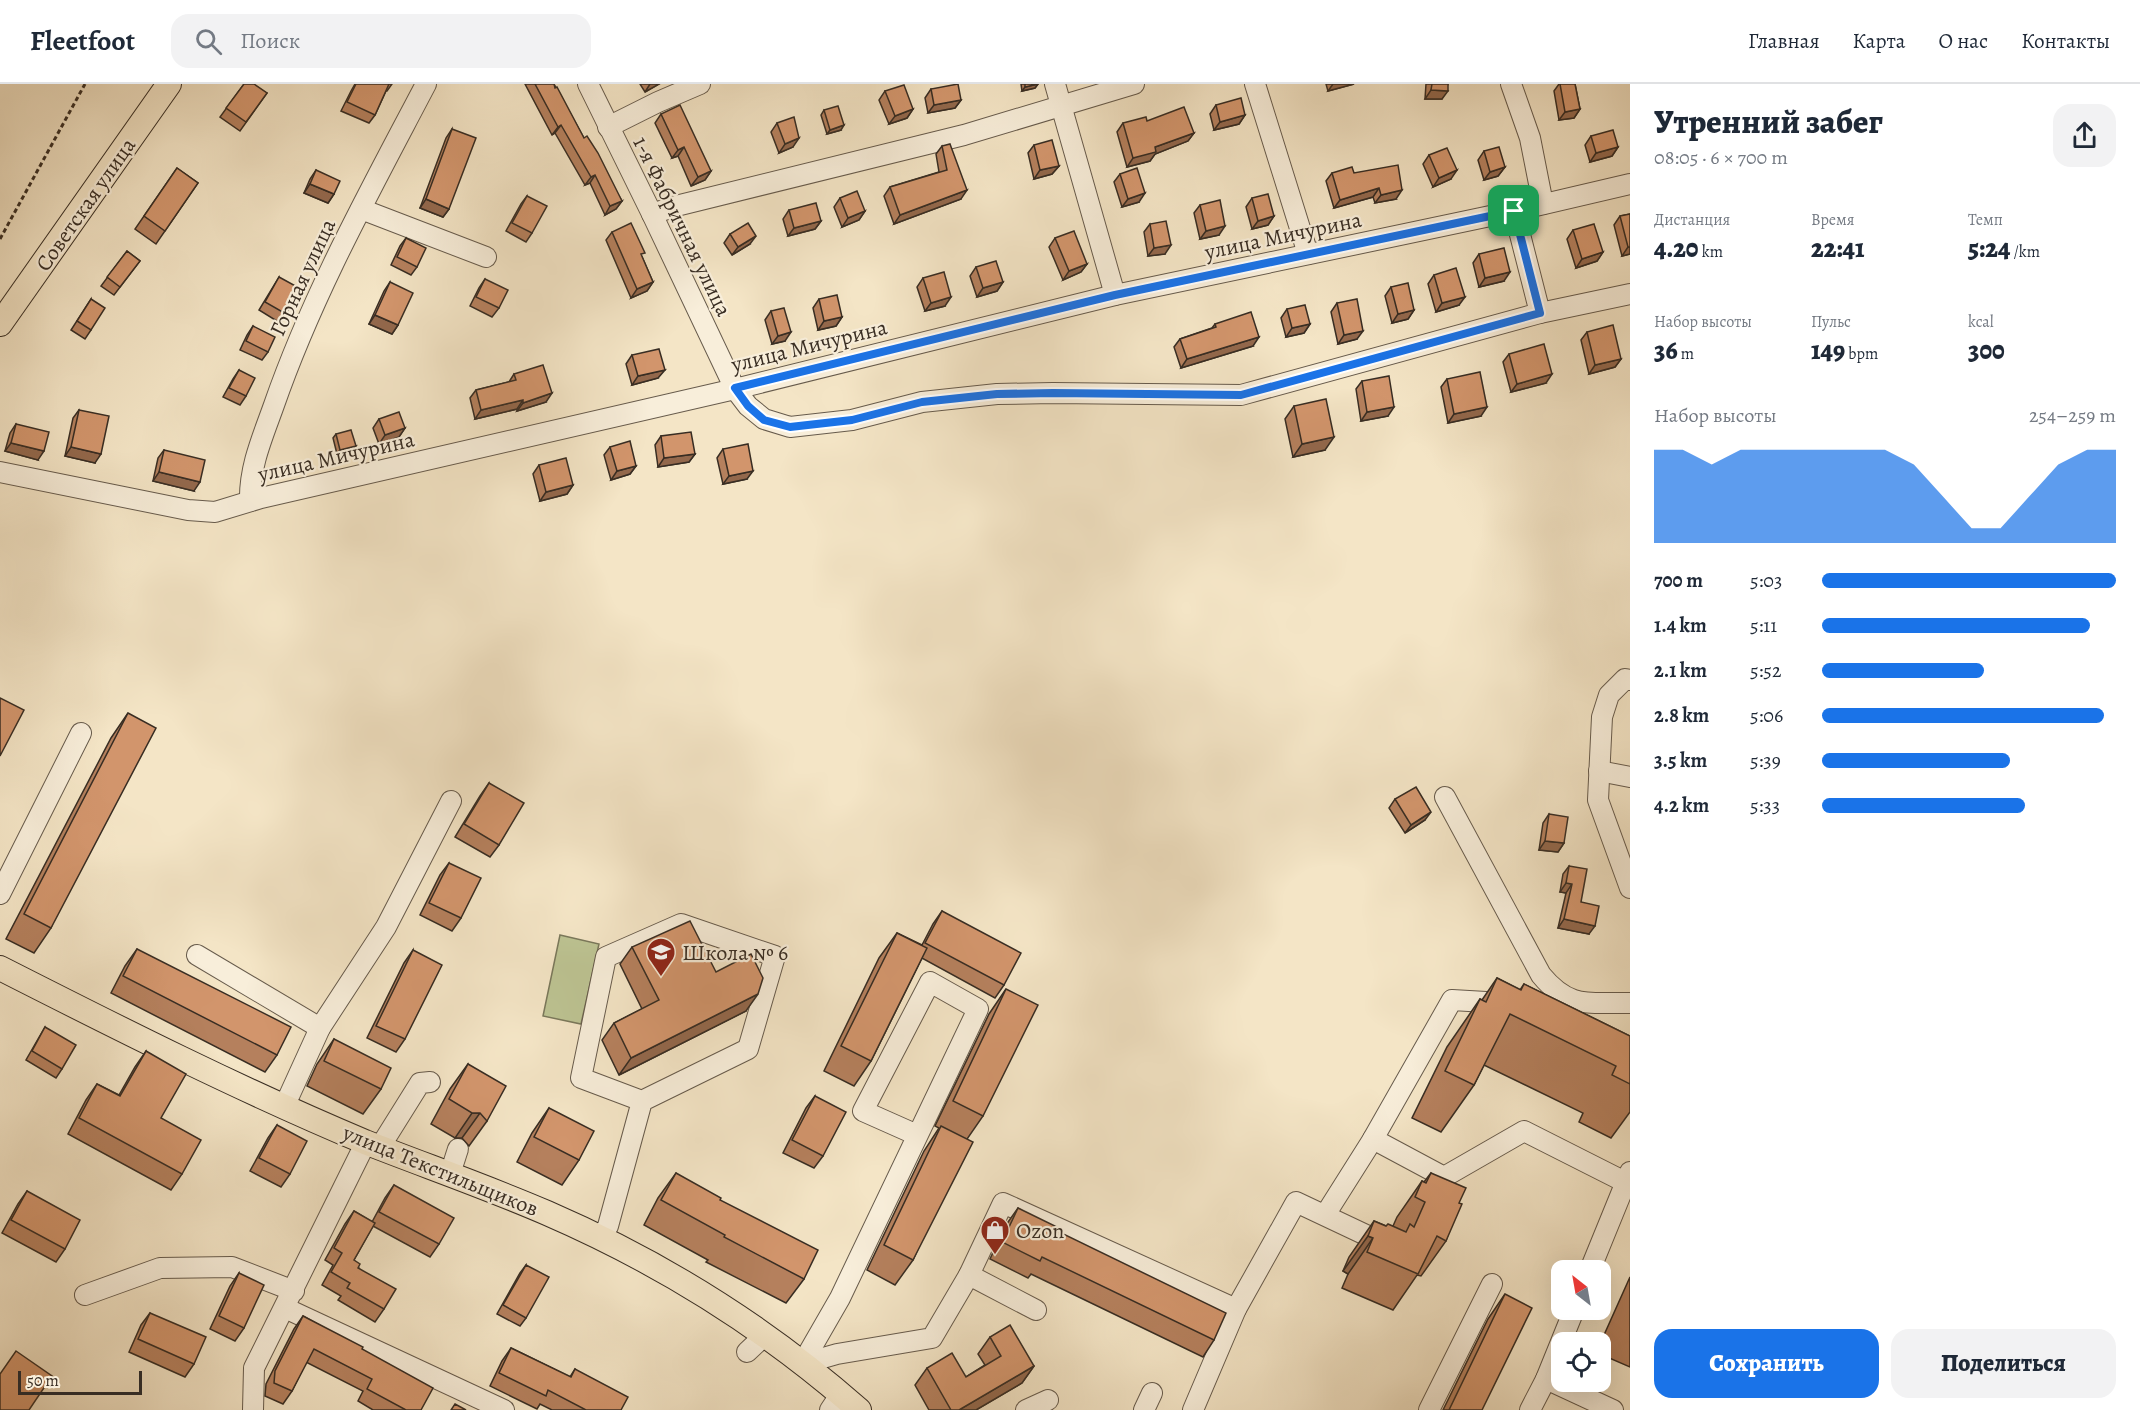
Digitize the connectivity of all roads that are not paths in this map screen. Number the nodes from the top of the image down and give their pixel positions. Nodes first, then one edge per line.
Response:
1 (169, 84) edge
2 (426, 84) edge
3 (588, 84) edge
4 (700, 84) edge
5 (1055, 84) edge
6 (1134, 84) edge
7 (1256, 84) edge
8 (1511, 84) edge
9 (1061, 106) junction
10 (608, 127) junction
11 (1630, 184) edge
12 (1542, 204) junction
13 (361, 209) junction
14 (1514, 211) junction
15 (652, 214) junction
16 (1308, 254) junction
17 (486, 257) dead end
18 (1630, 294) edge
19 (1115, 295) junction
20 (1540, 313) junction
21 (0, 324) edge
22 (735, 388) junction
23 (0, 472) edge
24 (250, 501) junction
25 (1630, 680) edge
26 (81, 733) dead end
27 (1599, 771) junction
28 (1630, 777) edge
29 (1445, 797) dead end
30 (451, 801) dead end
31 (1630, 888) edge
32 (0, 894) edge
33 (197, 955) dead end
34 (0, 968) edge
35 (1630, 1003) edge
36 (1524, 1004) edge
37 (320, 1028) junction
38 (430, 1082) dead end
39 (642, 1101) junction
40 (284, 1107) junction
41 (917, 1135) junction
42 (1373, 1139) junction
43 (373, 1145) junction
44 (458, 1149) dead end
45 (450, 1174) junction
46 (1628, 1177) edge
47 (1325, 1215) junction
48 (601, 1238) junction
49 (1385, 1244) edge
50 (1594, 1260) edge
51 (969, 1275) junction
52 (1492, 1284) dead end
53 (85, 1294) dead end
54 (290, 1299) junction
55 (1036, 1310) dead end
56 (1236, 1310) junction
57 (1570, 1320) edge
58 (765, 1335) junction
59 (747, 1352) dead end
60 (802, 1364) junction
61 (1546, 1379) junction
62 (1048, 1400) dead end
63 (835, 1402) edge
64 (253, 1410) edge
65 (504, 1410) edge
66 (859, 1410) edge
67 (1026, 1410) edge
68 (1193, 1410) edge
69 (1429, 1410) edge
70 (1530, 1410) edge
71 (1613, 1410) edge

1 - 21 main road, Советская улица
2 - 13 street, Горная улица
3 - 10 street, 1-я Фабричная улица
4 - 10 street
5 - 9 street
6 - 9 street
7 - 16 street
8 - 12 street
9 - 15 street
9 - 19 street
10 - 15 street, 1-я Фабричная улица
11 - 12 street, улица Мичурина
12 - 14 street, улица Мичурина
13 - 17 street
13 - 24 street, Горная улица
14 - 16 street, улица Мичурина
14 - 20 street
15 - 22 street, 1-я Фабричная улица
16 - 19 street, улица Мичурина
18 - 20 street, 1-я Фабричная улица
19 - 22 street, улица Мичурина
20 - 22 street, 1-я Фабричная улица
22 - 24 street, улица Мичурина
23 - 24 street, улица Мичурина
25 - 27 street
26 - 32 street
27 - 28 street
27 - 31 street
29 - 35 street
30 - 37 street
33 - 37 street
34 - 40 main road, улица Текстильщиков
36 - 42 street
37 - 40 street
38 - 43 street
39 - 39 street
39 - 48 street
40 - 43 main road, улица Текстильщиков
41 - 41 street
41 - 60 street
42 - 46 street
42 - 47 street
43 - 45 main road, улица Текстильщиков
43 - 54 street
44 - 45 street
45 - 48 main road, улица Текстильщиков
46 - 50 street
47 - 49 street
47 - 56 street
48 - 58 main road, улица Текстильщиков
51 - 55 street
51 - 56 street
51 - 60 street
52 - 69 street
53 - 54 street
54 - 64 street
54 - 65 street
56 - 68 street
57 - 61 street
58 - 59 street
58 - 60 main road, улица Текстильщиков
60 - 63 main road, улица Текстильщиков
61 - 70 street
61 - 71 street
62 - 67 street
63 - 66 main road, улица Текстильщиков

